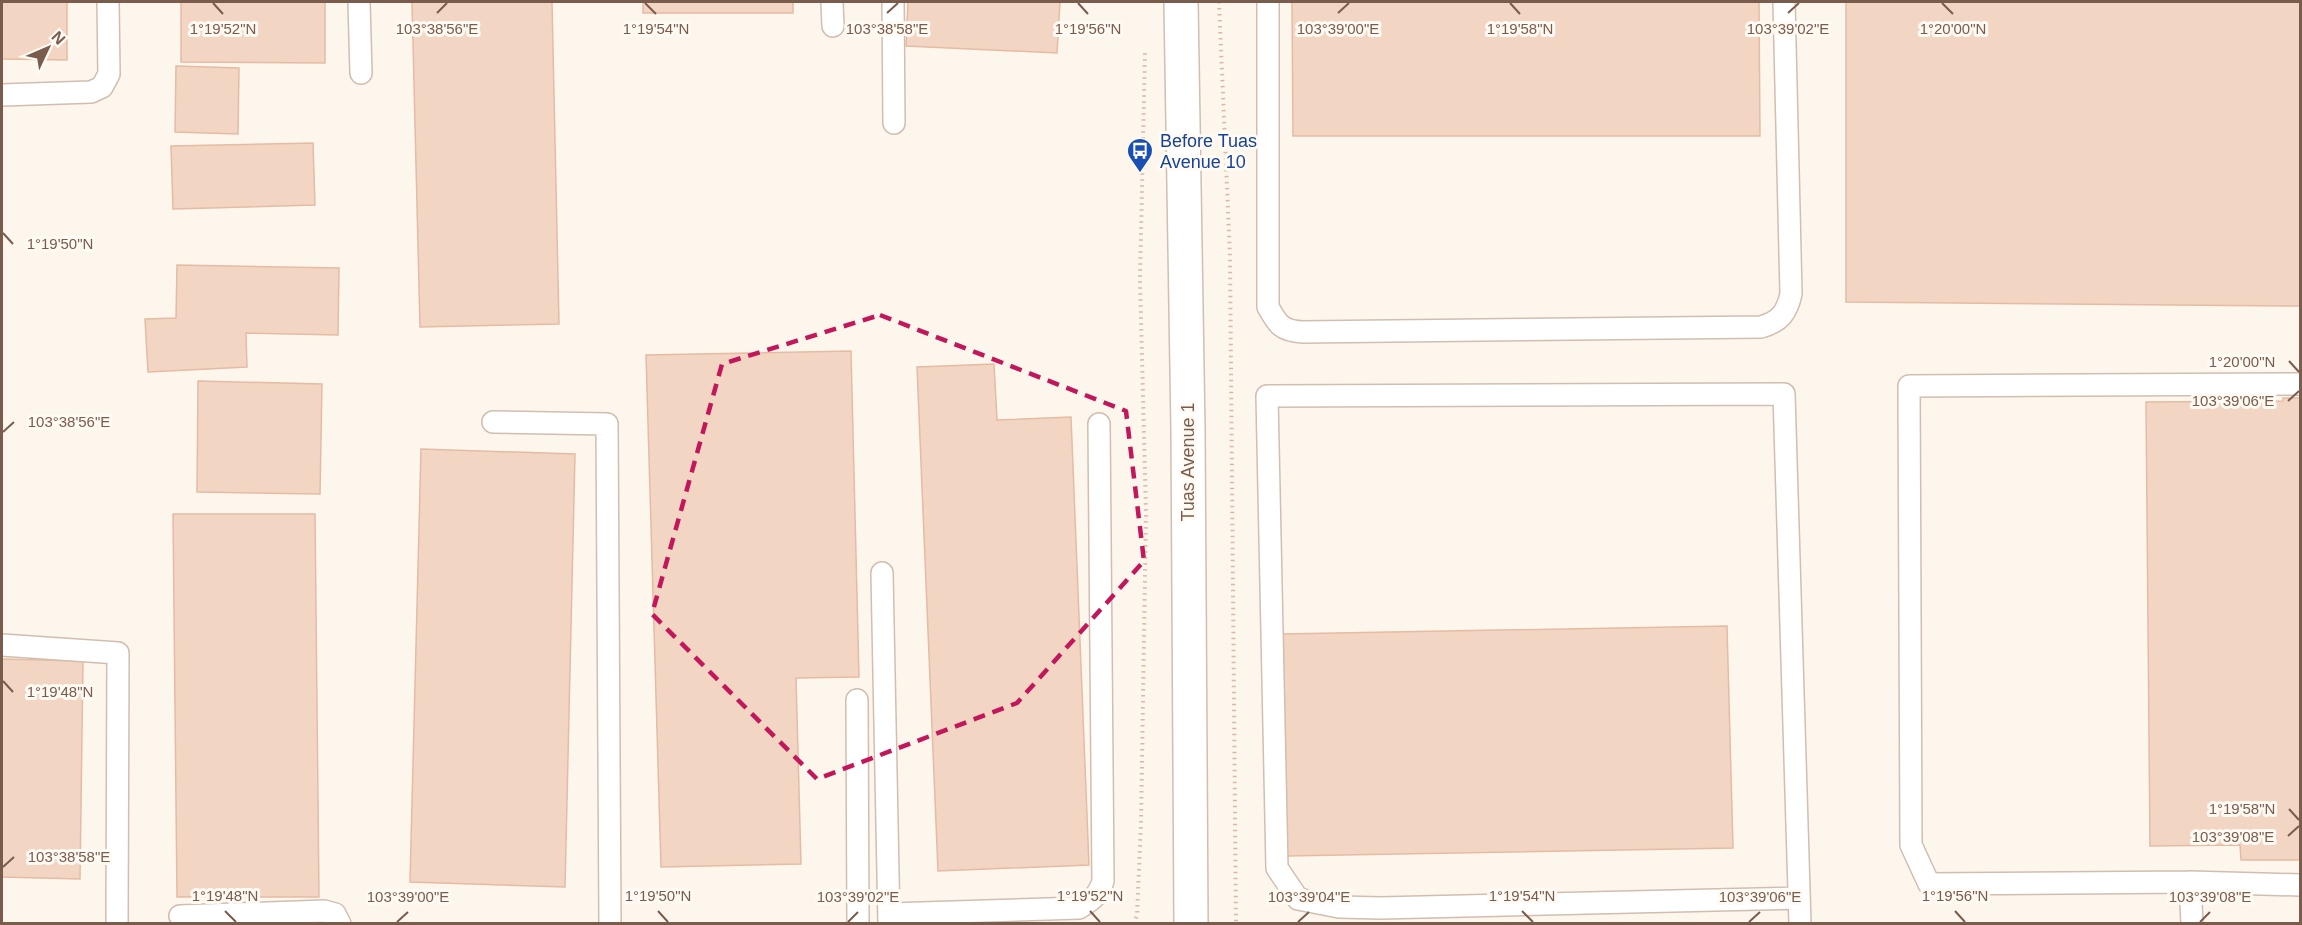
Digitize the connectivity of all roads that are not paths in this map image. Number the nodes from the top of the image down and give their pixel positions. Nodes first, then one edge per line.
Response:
1 (108, 2) edge
2 (359, 2) edge
3 (832, 2) edge
4 (893, 2) edge
5 (1181, 2) edge
6 (1268, 2) edge
7 (1784, 2) edge
8 (833, 26) dead end
9 (361, 72) dead end
10 (2, 95) edge
11 (894, 123) dead end
12 (2301, 384) edge
13 (493, 422) dead end
14 (1099, 424) dead end
15 (882, 573) dead end
16 (2, 645) edge
17 (857, 700) dead end
18 (2190, 882) junction
19 (2301, 885) edge
20 (1799, 897) junction
21 (180, 916) dead end
22 (889, 919) edge
23 (117, 924) edge
24 (340, 924) edge
25 (610, 924) edge
26 (858, 924) edge
27 (1191, 924) edge
28 (1800, 924) edge
29 (2192, 924) edge

1 - 10 lane
2 - 9 lane
3 - 8 lane
4 - 11 lane
5 - 27 street, Tuas Avenue 1
6 - 7 lane
12 - 18 lane
13 - 25 lane
14 - 22 lane
15 - 22 lane
16 - 23 lane
17 - 26 lane
18 - 19 lane
18 - 29 lane
20 - 20 lane
20 - 28 lane
21 - 24 lane

